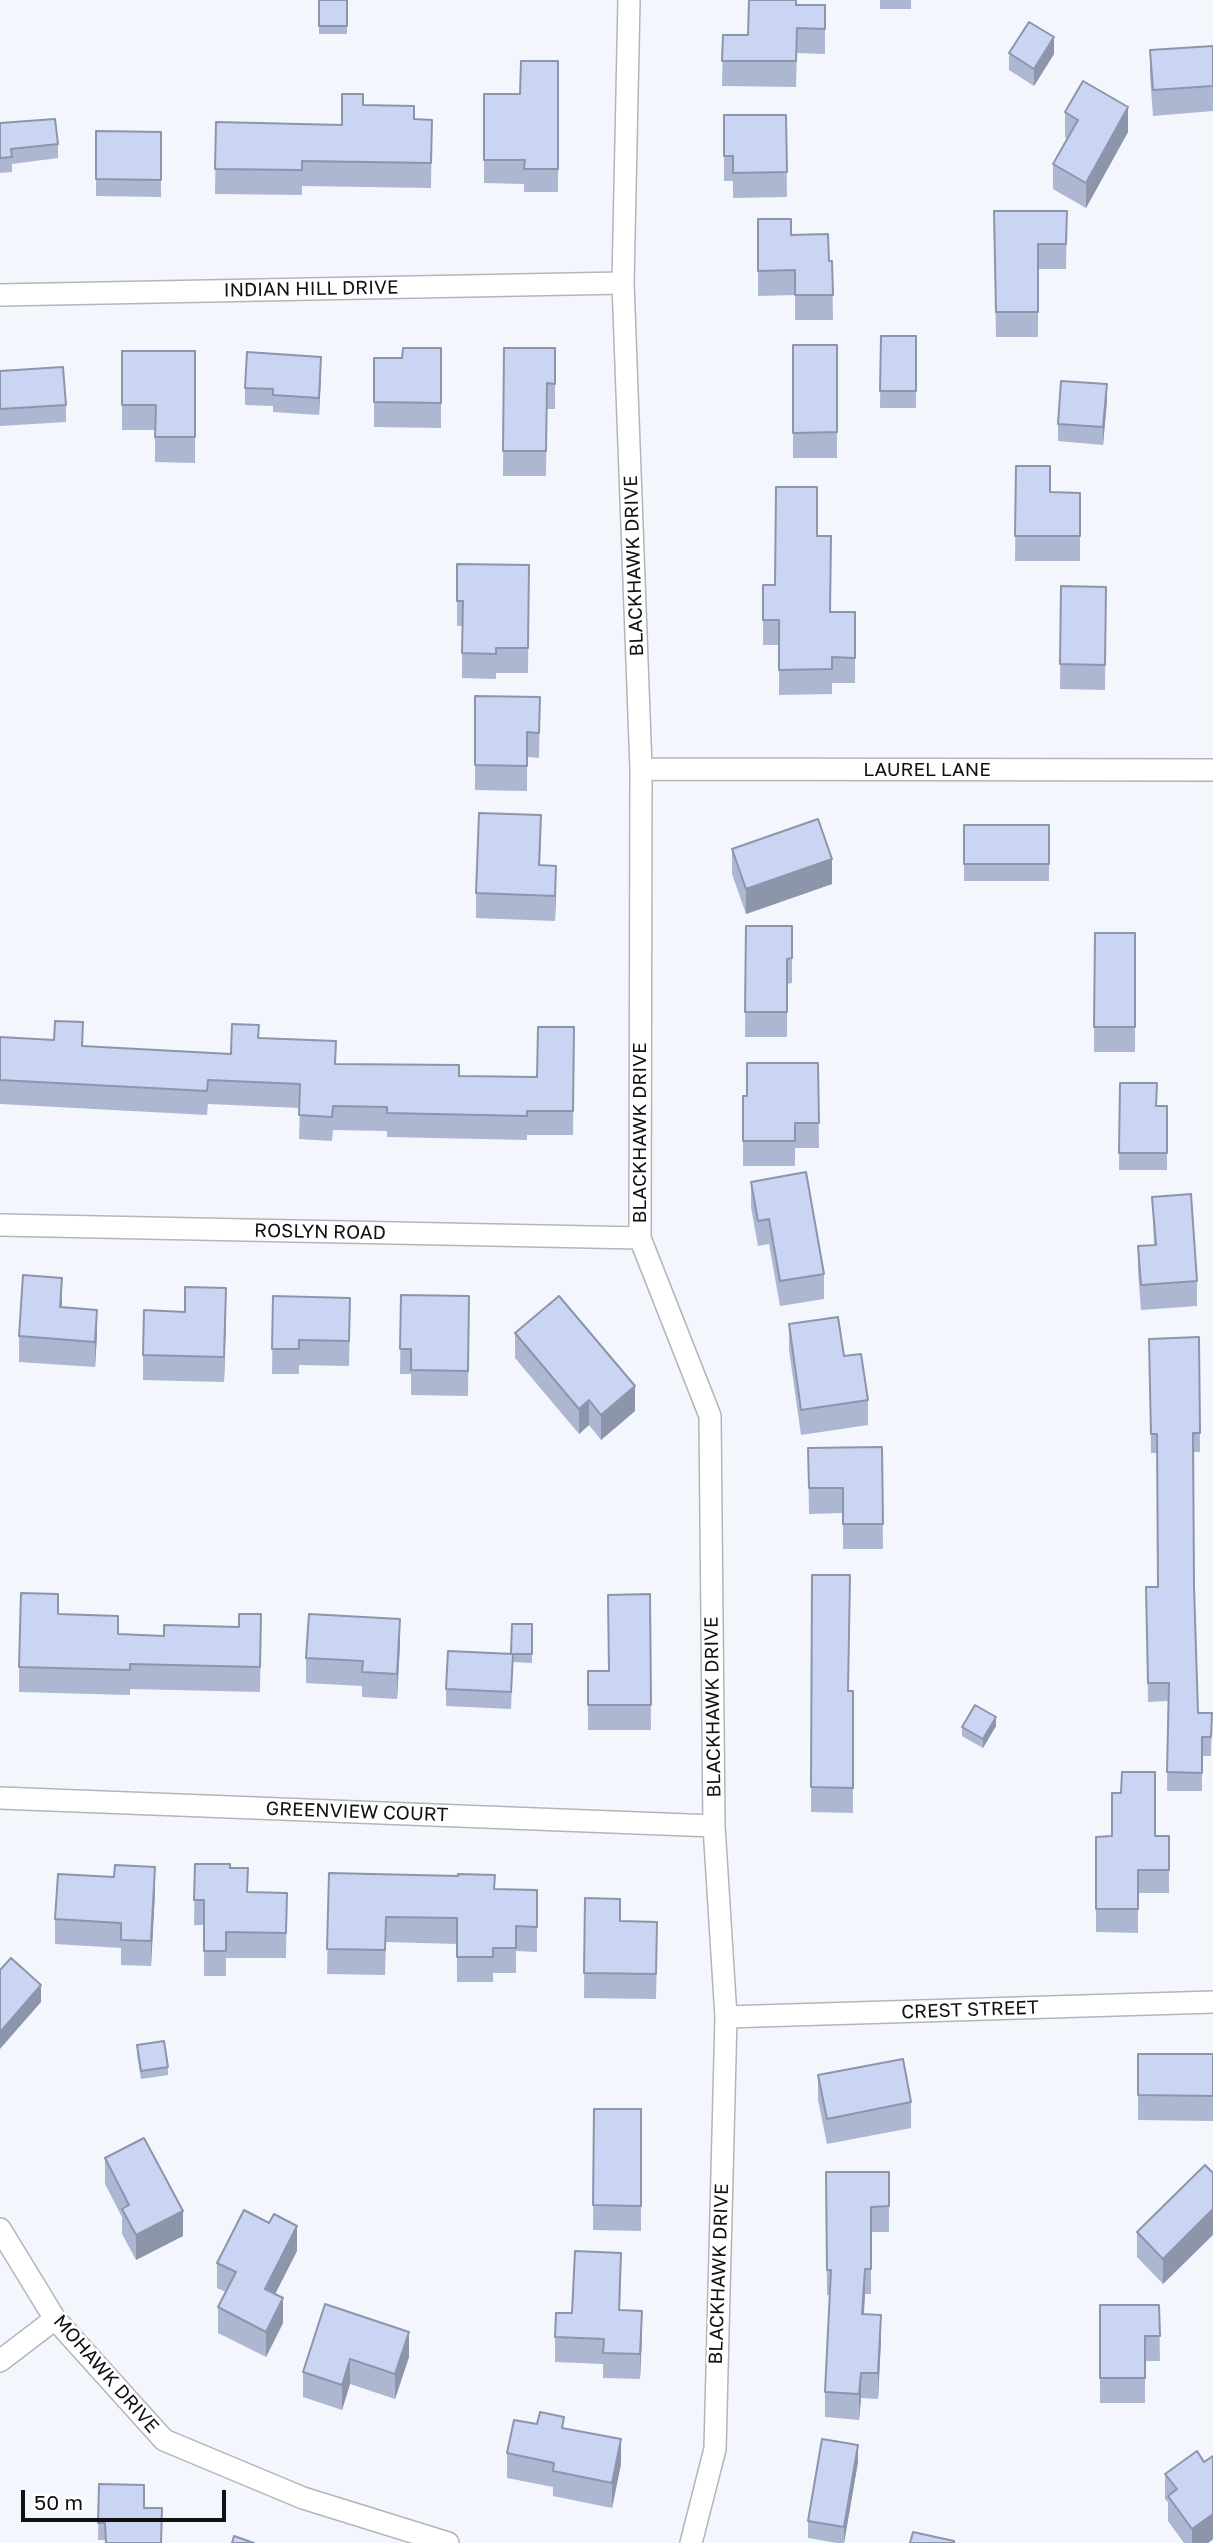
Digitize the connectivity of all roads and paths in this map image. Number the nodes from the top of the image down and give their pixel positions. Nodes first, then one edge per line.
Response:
1 (629, 0) edge
2 (623, 283) junction
3 (0, 295) edge
4 (641, 769) junction
5 (1213, 770) edge
6 (0, 1225) edge
7 (640, 1238) junction
8 (0, 1798) edge
9 (714, 1826) junction
10 (1213, 2003) edge
11 (726, 2017) junction
12 (0, 2229) edge
13 (55, 2319) junction
14 (0, 2361) edge
15 (448, 2543) edge
16 (691, 2543) edge

1 - 2 street, BLACKHAWK DRIVE
2 - 3 street, INDIAN HILL DRIVE
2 - 4 street, BLACKHAWK DRIVE
4 - 5 street, LAUREL LANE
4 - 7 street, BLACKHAWK DRIVE
6 - 7 street, ROSLYN ROAD
7 - 9 street, BLACKHAWK DRIVE
8 - 9 street, GREENVIEW COURT
9 - 11 street, BLACKHAWK DRIVE
10 - 11 street, CREST STREET
11 - 16 street, BLACKHAWK DRIVE
12 - 13 street, MOHAWK DRIVE
13 - 14 street
13 - 15 street, MOHAWK DRIVE

